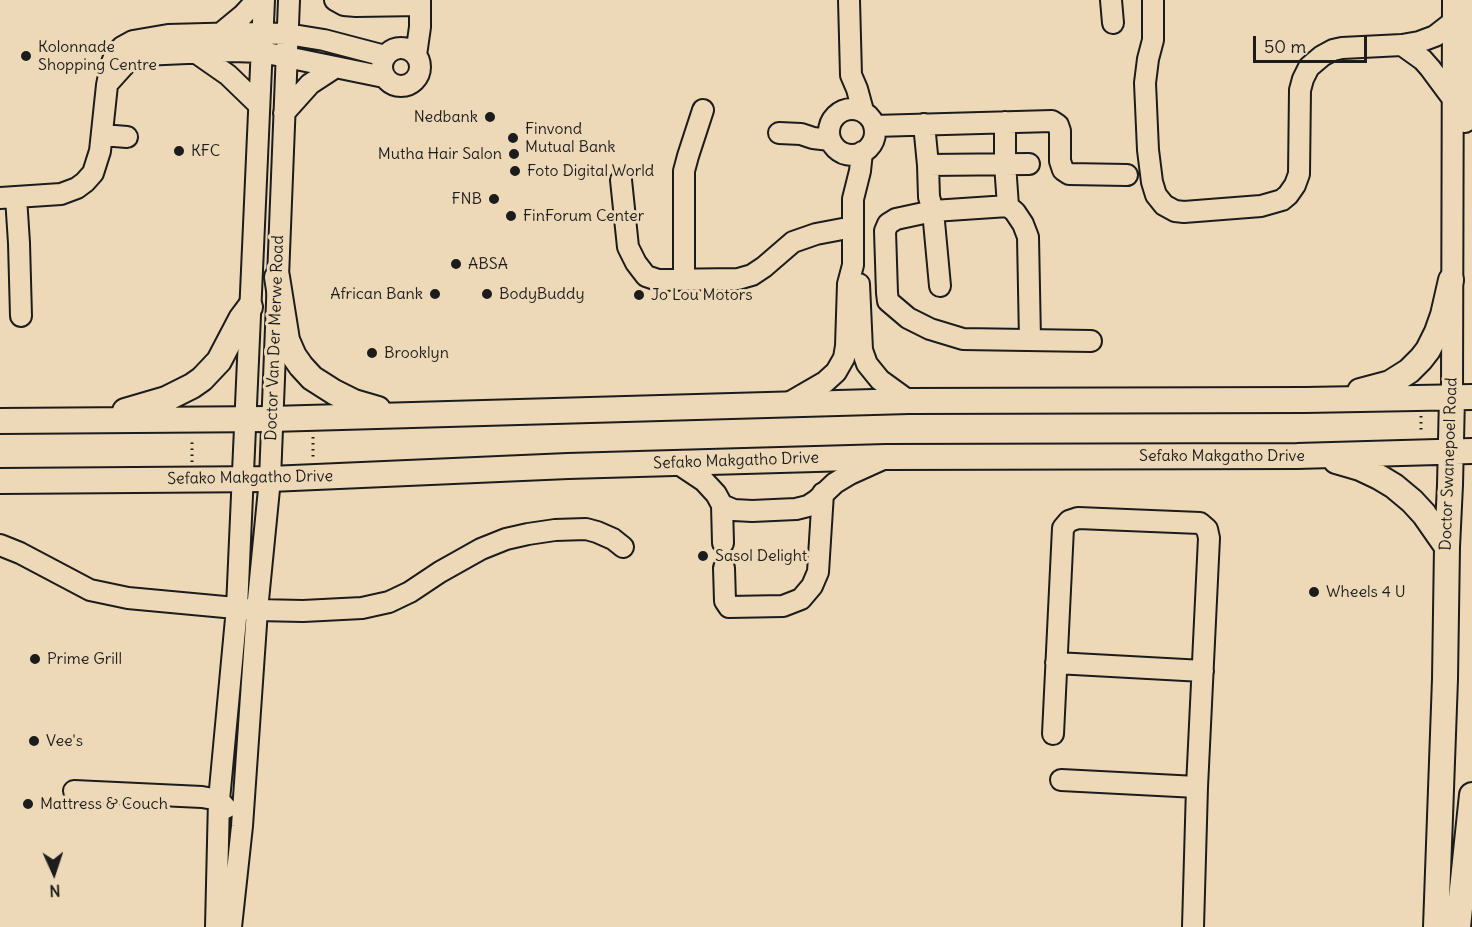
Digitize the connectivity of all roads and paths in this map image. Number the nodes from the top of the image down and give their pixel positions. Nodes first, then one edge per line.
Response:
1 (257, 0) edge
2 (264, 0) edge
3 (289, 0) edge
4 (335, 0) edge
5 (849, 0) edge
6 (1111, 0) edge
7 (1153, 0) edge
8 (1453, 0) edge
9 (1468, 0) edge
10 (420, 6) edge
11 (1453, 22) junction
12 (1113, 23) dead end
13 (220, 34) junction
14 (287, 34) junction
15 (262, 42) junction
16 (1402, 45) junction
17 (195, 52) junction
18 (400, 53) junction
19 (286, 56) junction
20 (336, 67) junction
21 (851, 75) junction
22 (384, 77) junction
23 (107, 85) junction
24 (1453, 99) junction
25 (259, 105) junction
26 (703, 110) dead end
27 (284, 113) junction
28 (869, 118) junction
29 (1005, 122) junction
30 (924, 124) junction
31 (779, 134) dead end
32 (102, 135) junction
33 (841, 136) junction
34 (127, 137) dead end
35 (1005, 164) junction
36 (1029, 164) dead end
37 (928, 165) junction
38 (1127, 175) dead end
39 (621, 180) dead end
40 (8, 198) edge
41 (1453, 199) junction
42 (1008, 206) junction
43 (933, 211) junction
44 (853, 227) junction
45 (853, 265) junction
46 (277, 277) junction
47 (684, 280) junction
48 (1451, 280) junction
49 (940, 286) dead end
50 (250, 307) junction
51 (21, 316) dead end
52 (1030, 340) junction
53 (1091, 341) dead end
54 (1462, 397) edge
55 (1421, 398) junction
56 (1305, 400) junction
57 (909, 401) junction
58 (787, 404) junction
59 (400, 415) junction
60 (313, 418) junction
61 (192, 419) junction
62 (244, 419) junction
63 (272, 419) junction
64 (87, 420) junction
65 (0, 421) edge
66 (1461, 452) edge
67 (1422, 453) junction
68 (1297, 456) junction
69 (886, 457) junction
70 (677, 463) junction
71 (313, 477) junction
72 (242, 478) junction
73 (270, 478) junction
74 (192, 479) junction
75 (0, 481) edge
76 (824, 494) junction
77 (722, 505) junction
78 (723, 543) dead end
79 (0, 545) edge
80 (623, 547) dead end
81 (1447, 547) junction
82 (724, 568) dead end
83 (237, 608) junction
84 (256, 610) junction
85 (1056, 663) junction
86 (1203, 671) junction
87 (1053, 734) dead end
88 (1061, 780) dead end
89 (1197, 787) junction
90 (74, 791) dead end
91 (1472, 795) edge
92 (219, 800) junction
93 (242, 826) junction
94 (1468, 911) edge
95 (216, 927) edge
96 (231, 927) edge
97 (1193, 927) edge
98 (1436, 927) edge

1 - 13 street
2 - 15 street, Doctor Van Der Merwe Road
3 - 14 street, Doctor Van Der Merwe Road
4 - 10 street
5 - 21 street
6 - 12 street
7 - 16 street
8 - 11 street, Doctor Swanepoel Road
9 - 41 street
10 - 18 street
11 - 16 street
11 - 24 street, Doctor Swanepoel Road
13 - 15 street
13 - 23 street
14 - 15 street
14 - 18 street
14 - 19 street, Doctor Van Der Merwe Road
15 - 17 street
15 - 19 street
15 - 25 street, Doctor Van Der Merwe Road
16 - 24 street
17 - 23 street
17 - 25 street
18 - 22 street
18 - 22 street
19 - 20 street
19 - 27 street, Doctor Van Der Merwe Road
20 - 22 street
20 - 27 street
21 - 28 street
21 - 33 street
23 - 32 street
24 - 41 street, Doctor Swanepoel Road
25 - 50 street, Doctor Van Der Merwe Road
26 - 47 street
27 - 46 street, Doctor Van Der Merwe Road
28 - 30 street
28 - 33 street
28 - 33 street
29 - 30 street
29 - 35 street
29 - 38 street
30 - 37 street
31 - 33 street
32 - 34 street
32 - 40 street
33 - 44 street
35 - 36 street
35 - 37 street
35 - 42 street
37 - 43 street
39 - 47 street
40 - 51 street
41 - 48 street, Doctor Swanepoel Road
42 - 43 street
42 - 52 street
43 - 49 street
43 - 52 street
44 - 45 street
44 - 47 street
45 - 57 street
45 - 58 street
46 - 59 main road
46 - 63 street, Doctor Van Der Merwe Road
48 - 54 street, Doctor Swanepoel Road
48 - 56 main road
50 - 62 street, Doctor Van Der Merwe Road
50 - 64 main road
52 - 53 street
54 - 55 main road
54 - 66 main road, Doctor Swanepoel Road
55 - 56 main road
55 - 67 path
56 - 57 main road
57 - 58 main road
58 - 59 main road
59 - 60 main road
60 - 63 main road
60 - 71 path
61 - 62 main road
61 - 64 main road
61 - 74 path
62 - 63 main road
62 - 72 street, Doctor Van Der Merwe Road
63 - 73 street, Doctor Van Der Merwe Road
64 - 65 main road
66 - 67 main road, Sefako Makgatho Drive
66 - 81 main road, Doctor Swanepoel Road
67 - 68 main road, Sefako Makgatho Drive
68 - 69 main road, Sefako Makgatho Drive
68 - 81 main road
69 - 70 main road, Sefako Makgatho Drive
69 - 76 street
70 - 71 main road, Sefako Makgatho Drive
70 - 77 street
71 - 73 main road, Sefako Makgatho Drive
72 - 73 main road, Sefako Makgatho Drive
72 - 74 main road, Sefako Makgatho Drive
72 - 83 street, Doctor Van Der Merwe Road
73 - 84 street, Doctor Van Der Merwe Road
74 - 75 main road, Sefako Makgatho Drive
76 - 77 street
76 - 82 street
77 - 78 street
79 - 83 street
80 - 84 street
81 - 98 main road, Doctor Swanepoel Road
83 - 84 street
83 - 92 street, Doctor Van Der Merwe Road
84 - 93 street, Doctor Van Der Merwe Road
85 - 86 street
85 - 86 street
85 - 87 street
86 - 89 street
88 - 89 street
89 - 97 street
90 - 92 street
91 - 94 main road
92 - 93 street
92 - 95 street, Doctor Van Der Merwe Road
93 - 96 street, Doctor Van Der Merwe Road

